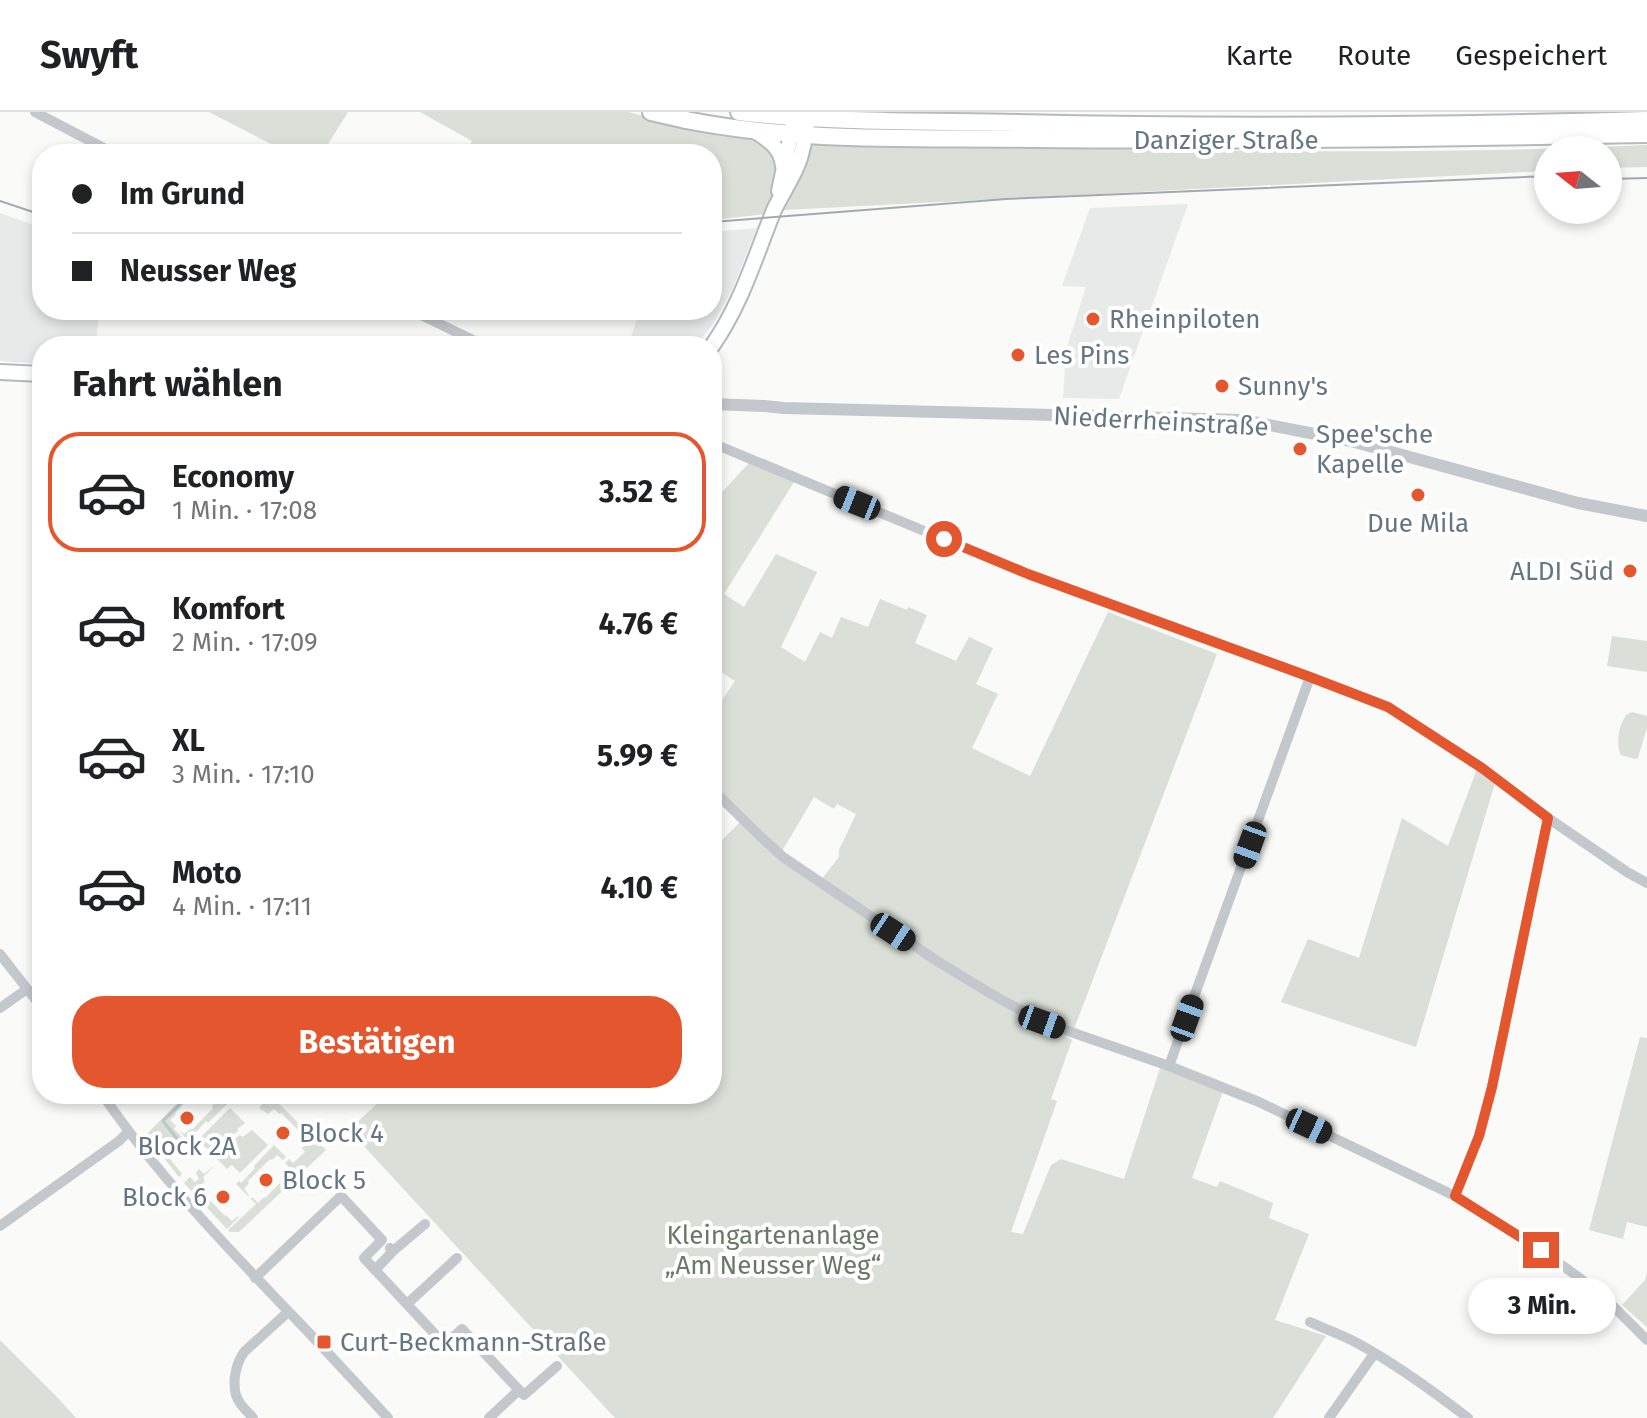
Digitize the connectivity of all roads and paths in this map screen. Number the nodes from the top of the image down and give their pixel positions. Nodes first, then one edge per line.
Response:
1 (35, 112) edge
2 (651, 112) edge
3 (739, 112) edge
4 (1647, 120) edge
5 (800, 126) junction
6 (755, 131) junction
7 (1647, 134) edge
8 (96, 144) edge
9 (784, 170) junction
10 (776, 207) junction
11 (432, 320) edge
12 (464, 336) edge
13 (719, 336) edge
14 (0, 372) edge
15 (32, 374) edge
16 (722, 404) edge
17 (722, 447) edge
18 (1647, 516) edge
19 (1310, 677) junction
20 (722, 799) edge
21 (1548, 818) junction
22 (1647, 883) edge
23 (0, 954) edge
24 (27, 989) junction
25 (32, 995) edge
26 (0, 1008) edge
27 (1169, 1066) junction
28 (109, 1104) edge
29 (128, 1132) junction
30 (1455, 1196) junction
31 (425, 1224) dead end
32 (0, 1226) edge
33 (382, 1240) junction
34 (393, 1251) junction
35 (457, 1258) dead end
36 (375, 1270) junction
37 (255, 1278) junction
38 (407, 1304) junction
39 (288, 1312) junction
40 (1310, 1322) dead end
41 (1647, 1340) edge
42 (1374, 1354) junction
43 (557, 1366) dead end
44 (519, 1390) junction
45 (253, 1418) edge
46 (388, 1418) edge
47 (489, 1418) edge
48 (1329, 1418) edge
49 (1468, 1418) edge

1 - 8 street
2 - 6 main road, Danziger Straße
3 - 5 main road, Danziger Straße
4 - 5 main road, Danziger Straße
5 - 6 main road, Danziger Straße
5 - 7 main road, Danziger Straße
5 - 9 main road
5 - 10 main road
6 - 9 main road
9 - 10 main road
10 - 13 main road
11 - 12 street
14 - 15 main road
16 - 18 street, Niederrheinstraße
17 - 19 street
19 - 21 street
19 - 27 street
20 - 27 street
21 - 22 street
21 - 30 street
23 - 24 street
24 - 25 street
24 - 26 street
27 - 30 street
28 - 29 street
29 - 32 street
29 - 37 street
30 - 41 street
31 - 34 street
33 - 34 street
33 - 36 street
33 - 37 street
34 - 36 street
35 - 38 street
36 - 38 street
37 - 39 street
38 - 44 street
39 - 45 street
39 - 46 street
40 - 42 street
42 - 48 street
42 - 49 street
43 - 44 street
44 - 47 street

